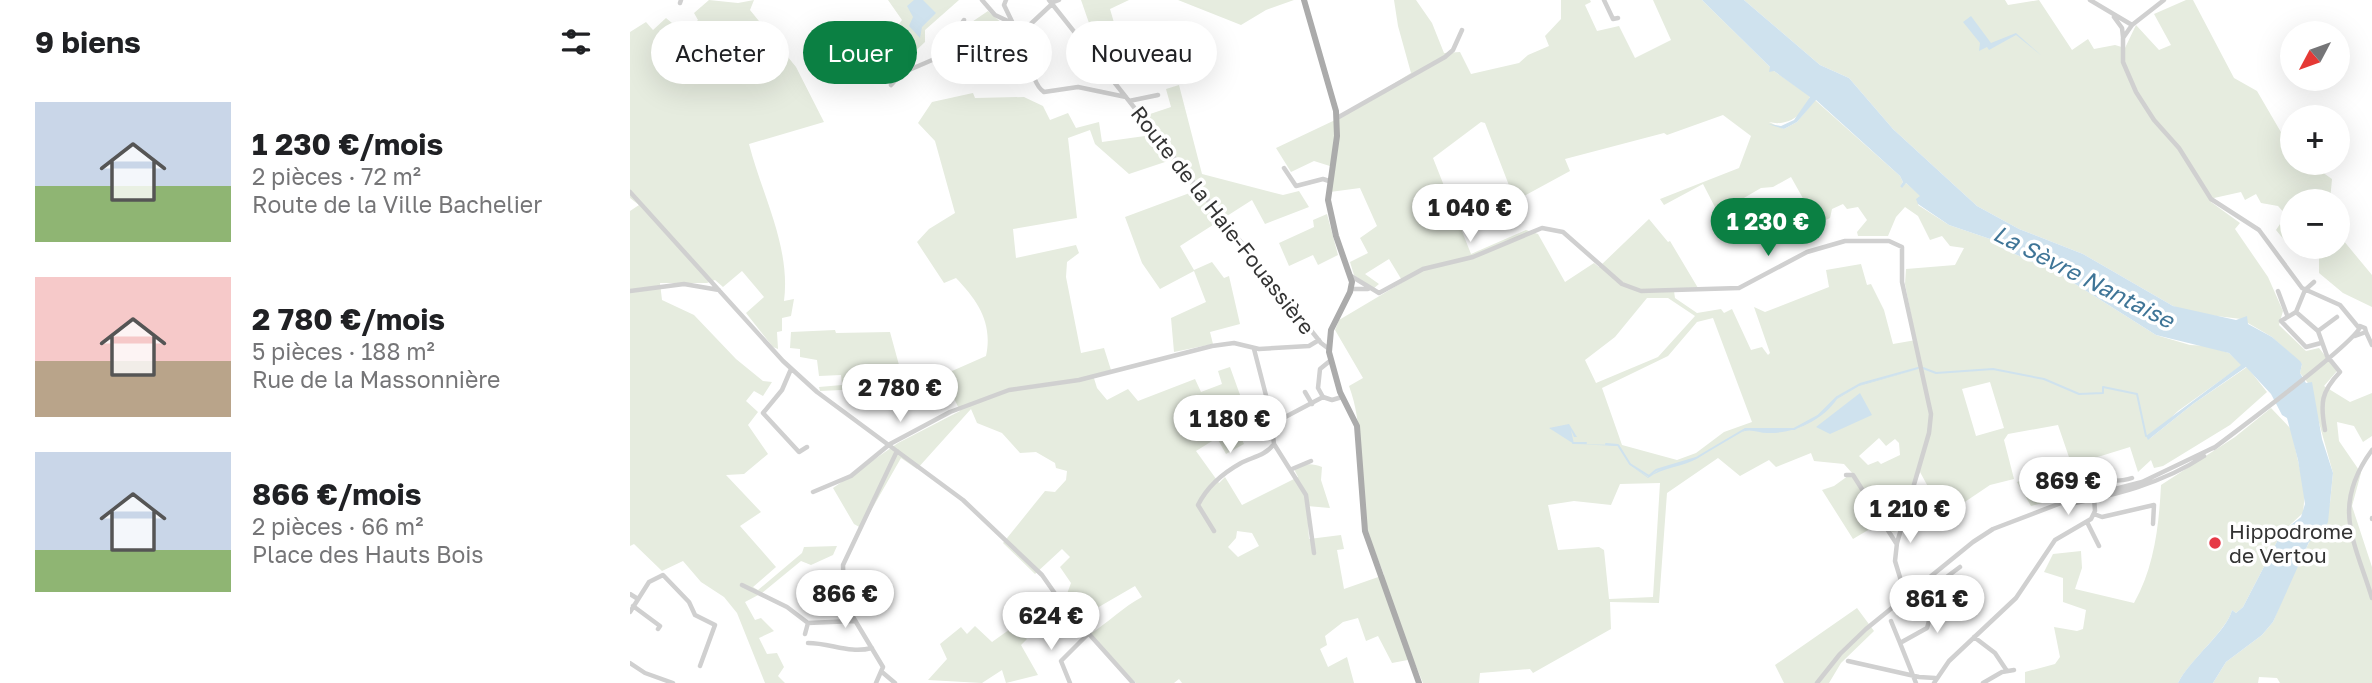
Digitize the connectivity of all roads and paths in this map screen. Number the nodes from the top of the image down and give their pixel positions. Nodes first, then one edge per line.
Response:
1 (982, 0) edge
2 (1006, 0) edge
3 (1059, 0) edge
4 (1304, 0) edge
5 (1604, 0) edge
6 (2090, 0) edge
7 (2164, 0) edge
8 (1051, 2) edge
9 (2111, 15) junction
10 (1618, 18) dead end
11 (1009, 21) edge
12 (1011, 21) edge
13 (1032, 21) edge
14 (2131, 27) junction
15 (2122, 28) junction
16 (1462, 30) dead end
17 (2123, 38) junction
18 (931, 61) edge
19 (1036, 84) edge
20 (891, 85) dead end
21 (1158, 96) dead end
22 (1128, 99) junction
23 (1337, 118) junction
24 (1284, 168) dead end
25 (1329, 181) junction
26 (630, 192) edge
27 (1350, 276) junction
28 (2314, 282) dead end
29 (1362, 283) junction
30 (1352, 287) junction
31 (1369, 289) junction
32 (720, 290) junction
33 (2305, 290) junction
34 (630, 291) edge
35 (2278, 291) dead end
36 (2296, 312) junction
37 (2287, 315) junction
38 (2337, 317) dead end
39 (2364, 330) edge
40 (2318, 331) junction
41 (1319, 340) junction
42 (2321, 343) junction
43 (1329, 345) junction
44 (2372, 345) edge
45 (1254, 349) junction
46 (2328, 358) junction
47 (1331, 360) junction
48 (791, 369) junction
49 (1318, 388) junction
50 (1311, 389) dead end
51 (1305, 392) dead end
52 (1323, 397) junction
53 (1342, 397) junction
54 (1312, 404) junction
55 (1272, 424) junction
56 (2325, 430) dead end
57 (1274, 443) junction
58 (889, 445) junction
59 (807, 447) dead end
60 (2215, 447) junction
61 (2372, 450) edge
62 (897, 451) junction
63 (1311, 461) dead end
64 (1292, 469) junction
65 (1846, 475) dead end
66 (2132, 478) dead end
67 (813, 492) dead end
68 (2094, 497) junction
69 (2094, 514) junction
70 (2087, 522) junction
71 (2154, 524) dead end
72 (1214, 531) dead end
73 (1897, 543) junction
74 (2099, 546) dead end
75 (1314, 553) dead end
76 (1960, 567) dead end
77 (742, 585) dead end
78 (630, 594) edge
79 (1910, 594) junction
80 (2372, 598) edge
81 (638, 599) junction
82 (1918, 605) junction
83 (632, 609) edge
84 (854, 621) junction
85 (1891, 621) dead end
86 (808, 623) junction
87 (659, 629) dead end
88 (805, 634) dead end
89 (1088, 634) junction
90 (1974, 637) junction
91 (808, 643) dead end
92 (1900, 643) junction
93 (872, 648) junction
94 (1848, 661) dead end
95 (630, 663) edge
96 (700, 666) dead end
97 (2014, 670) dead end
98 (2007, 671) junction
99 (882, 673) junction
100 (1913, 675) junction
101 (1935, 680) edge
102 (673, 683) edge
103 (876, 683) edge
104 (895, 683) edge
105 (1070, 683) edge
106 (1133, 683) edge
107 (1418, 683) edge
108 (1817, 683) edge
109 (1916, 683) edge
110 (1983, 683) edge

1 - 11 street
2 - 12 street
3 - 8 street
4 - 23 main road
5 - 10 street
6 - 9 street
7 - 14 street
8 - 13 street
8 - 22 street, Route de la Haie-Fouassière
9 - 14 street
9 - 15 street
14 - 15 street
14 - 17 street
15 - 17 street
16 - 23 street
17 - 33 street
18 - 20 street
19 - 22 street
21 - 22 street
22 - 41 street, Route de la Haie-Fouassière
23 - 25 main road
24 - 25 street
25 - 27 main road
26 - 32 street
27 - 29 street
27 - 30 main road
28 - 33 street
29 - 30 street
29 - 31 street
30 - 31 street
30 - 43 main road
31 - 73 street
32 - 34 street
32 - 48 street
33 - 36 street
33 - 39 street
35 - 37 street
36 - 37 street
36 - 40 street
37 - 42 street
38 - 40 street
39 - 44 street
39 - 46 street
40 - 42 street
41 - 43 street, Route de la Haie-Fouassière
41 - 45 street
42 - 46 street
43 - 47 main road
45 - 55 street
45 - 58 street
46 - 56 street
46 - 60 street
47 - 49 street
47 - 53 main road
48 - 58 street
48 - 59 street
49 - 50 street
49 - 52 street
51 - 54 street
52 - 53 street
52 - 54 street
53 - 107 main road
54 - 55 street
55 - 57 street
57 - 64 street
57 - 72 street
58 - 62 street
58 - 67 street
60 - 68 street
60 - 68 street
61 - 80 street
62 - 84 street
62 - 89 street
63 - 64 street
64 - 75 street
65 - 73 street
66 - 68 street
68 - 69 street
68 - 79 street
69 - 70 street
69 - 71 street
70 - 74 street
70 - 90 street
73 - 79 street
76 - 82 street
77 - 86 street
78 - 81 street
79 - 82 street
79 - 108 street
81 - 83 street
81 - 96 street
82 - 92 street
83 - 87 street
84 - 86 street
84 - 93 street
85 - 92 street
86 - 88 street
89 - 105 street
89 - 106 street
90 - 98 street
90 - 101 street
91 - 93 street
92 - 100 street
93 - 99 street
94 - 100 street
95 - 102 street
97 - 98 street
98 - 110 street
99 - 103 street
99 - 104 street
100 - 101 street
100 - 109 street

